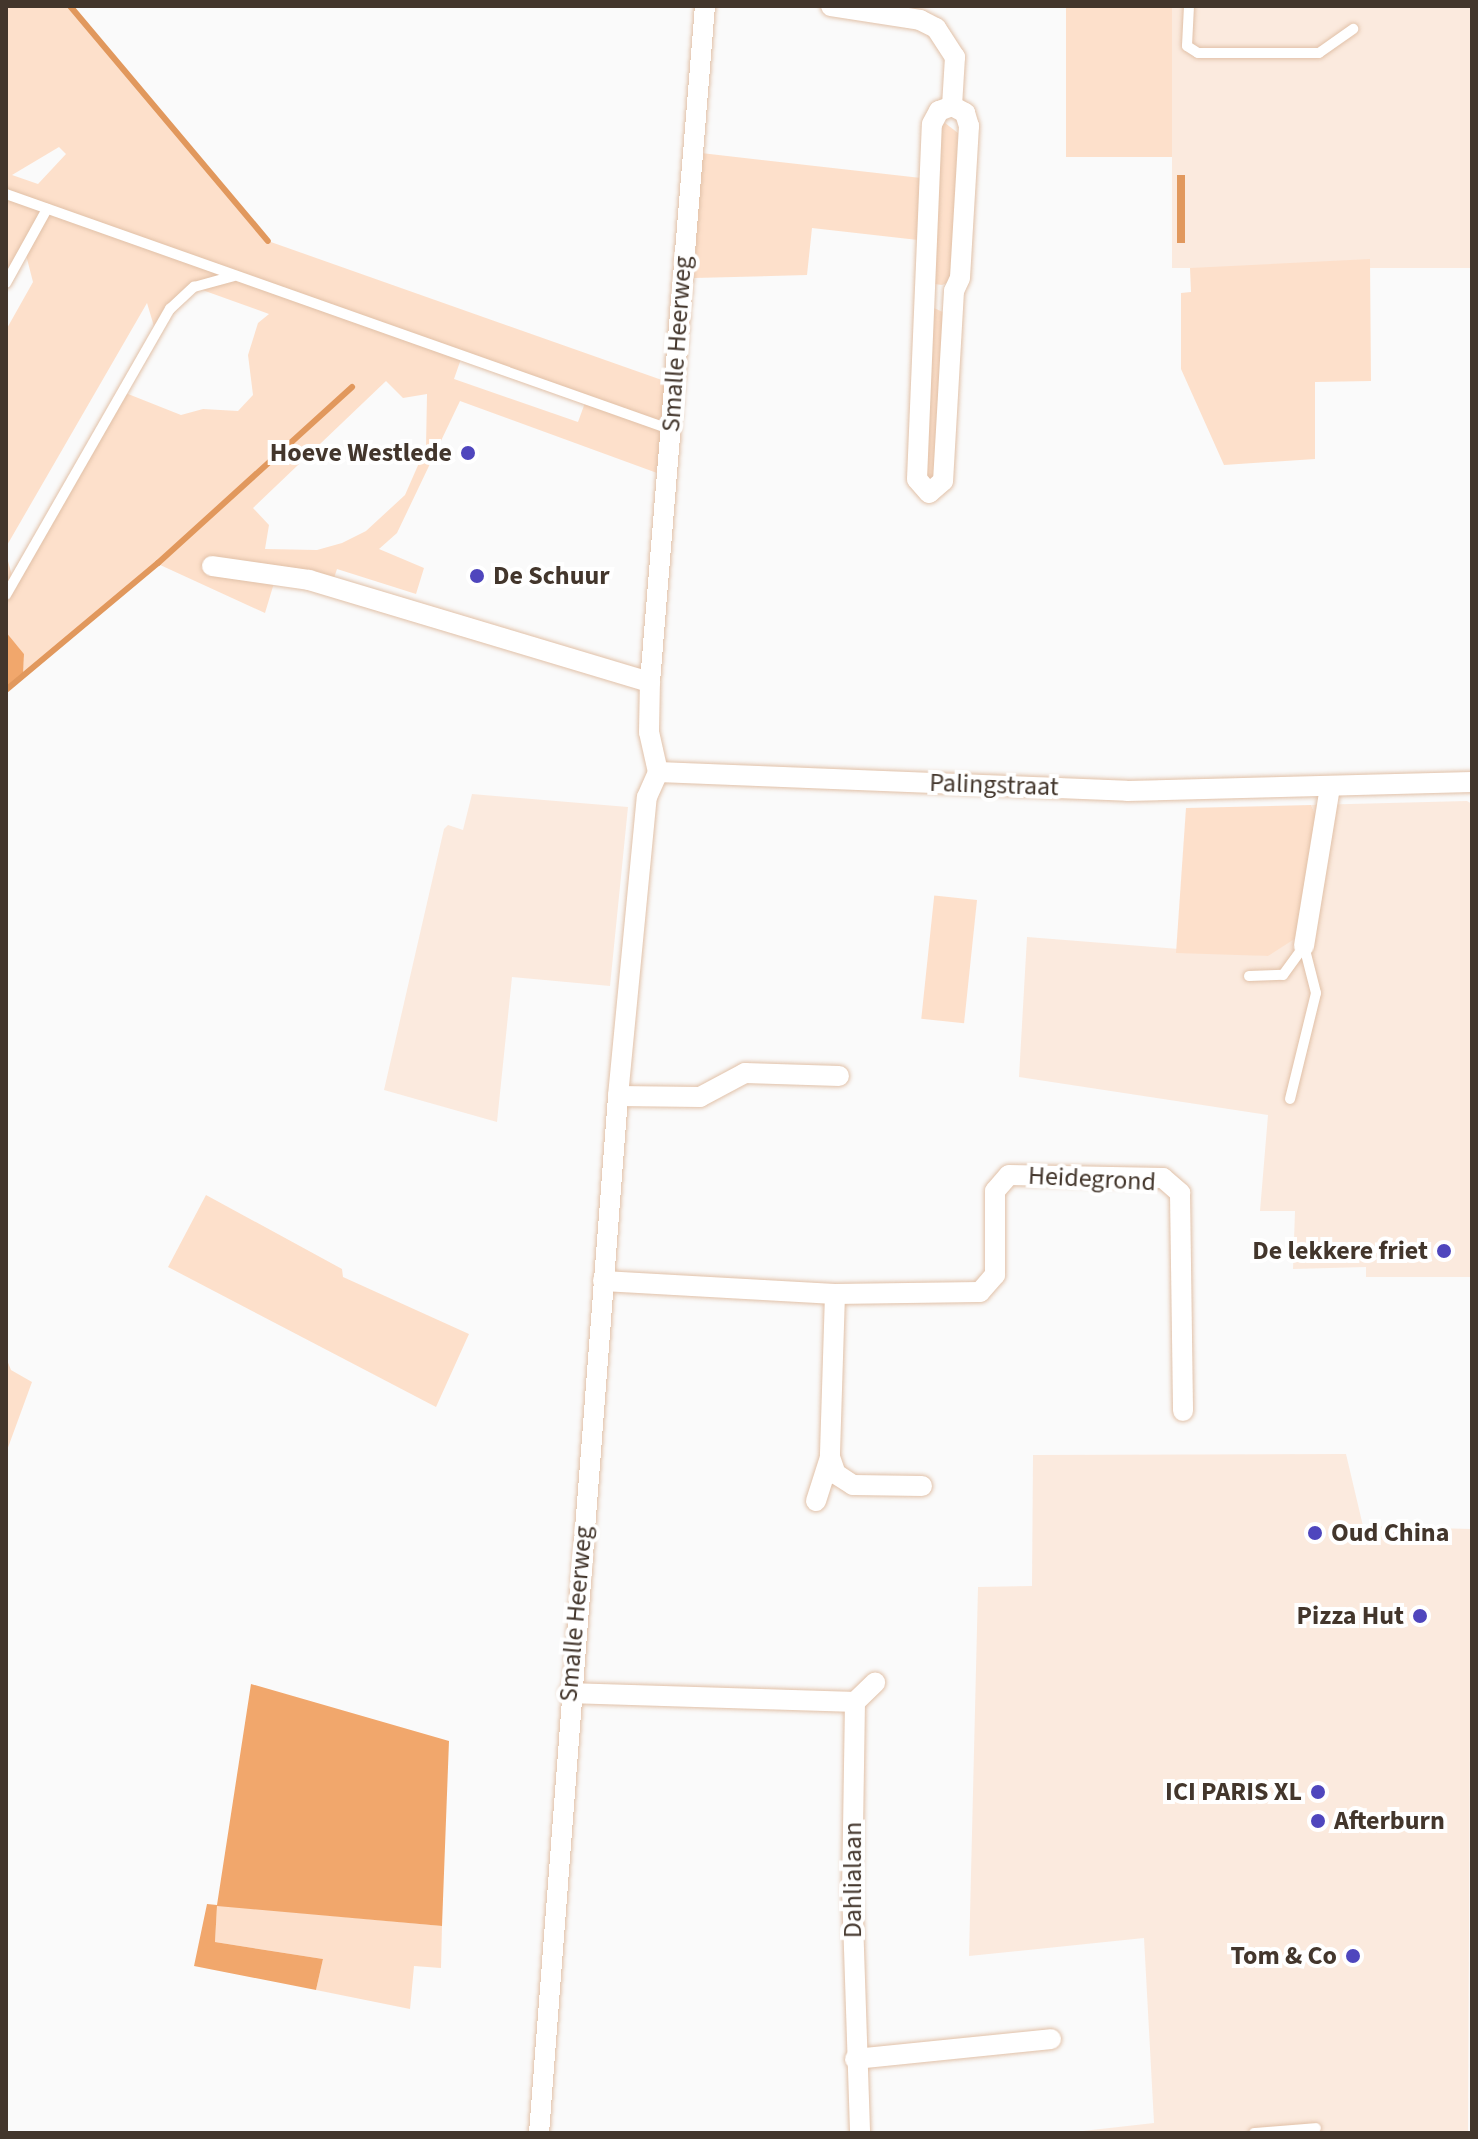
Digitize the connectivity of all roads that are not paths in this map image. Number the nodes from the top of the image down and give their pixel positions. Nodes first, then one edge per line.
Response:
1 (705, 6) edge
2 (831, 6) edge
3 (1189, 6) edge
4 (1353, 29) dead end
5 (952, 106) junction
6 (6, 194) edge
7 (47, 209) junction
8 (236, 275) junction
9 (6, 283) edge
10 (928, 289) junction
11 (954, 291) junction
12 (672, 430) junction
13 (212, 566) dead end
14 (6, 595) edge
15 (650, 682) junction
16 (658, 772) junction
17 (1472, 782) edge
18 (1330, 788) junction
19 (1304, 946) junction
20 (1249, 976) dead end
21 (839, 1076) dead end
22 (618, 1096) junction
23 (1290, 1099) dead end
24 (603, 1281) junction
25 (835, 1294) junction
26 (1183, 1411) dead end
27 (830, 1457) junction
28 (922, 1486) dead end
29 (816, 1501) dead end
30 (875, 1683) dead end
31 (569, 1693) junction
32 (855, 1702) junction
33 (1051, 2039) dead end
34 (855, 2059) junction
35 (1316, 2128) dead end
36 (539, 2133) edge
37 (860, 2133) edge
38 (1254, 2133) edge

1 - 12 street, Smalle Heerweg
2 - 5 street
3 - 4 lane
5 - 10 street
5 - 11 street
6 - 7 lane
7 - 8 lane
7 - 9 lane
8 - 12 lane
8 - 14 lane
10 - 11 street
10 - 11 street
12 - 15 street, Smalle Heerweg
13 - 15 street
15 - 16 street, Smalle Heerweg
16 - 18 street, Palingstraat
16 - 22 street, Smalle Heerweg
17 - 18 street, Palingstraat
18 - 19 street
19 - 20 lane
19 - 23 lane
21 - 22 street
22 - 24 street, Smalle Heerweg
24 - 25 street, Heidegrond
24 - 31 street, Smalle Heerweg
25 - 26 street, Heidegrond
25 - 27 street
27 - 28 street
27 - 29 street
30 - 32 street
31 - 32 street
31 - 36 street, Smalle Heerweg
32 - 34 street, Dahlialaan
33 - 34 street
34 - 37 street, Dahlialaan
35 - 38 lane

